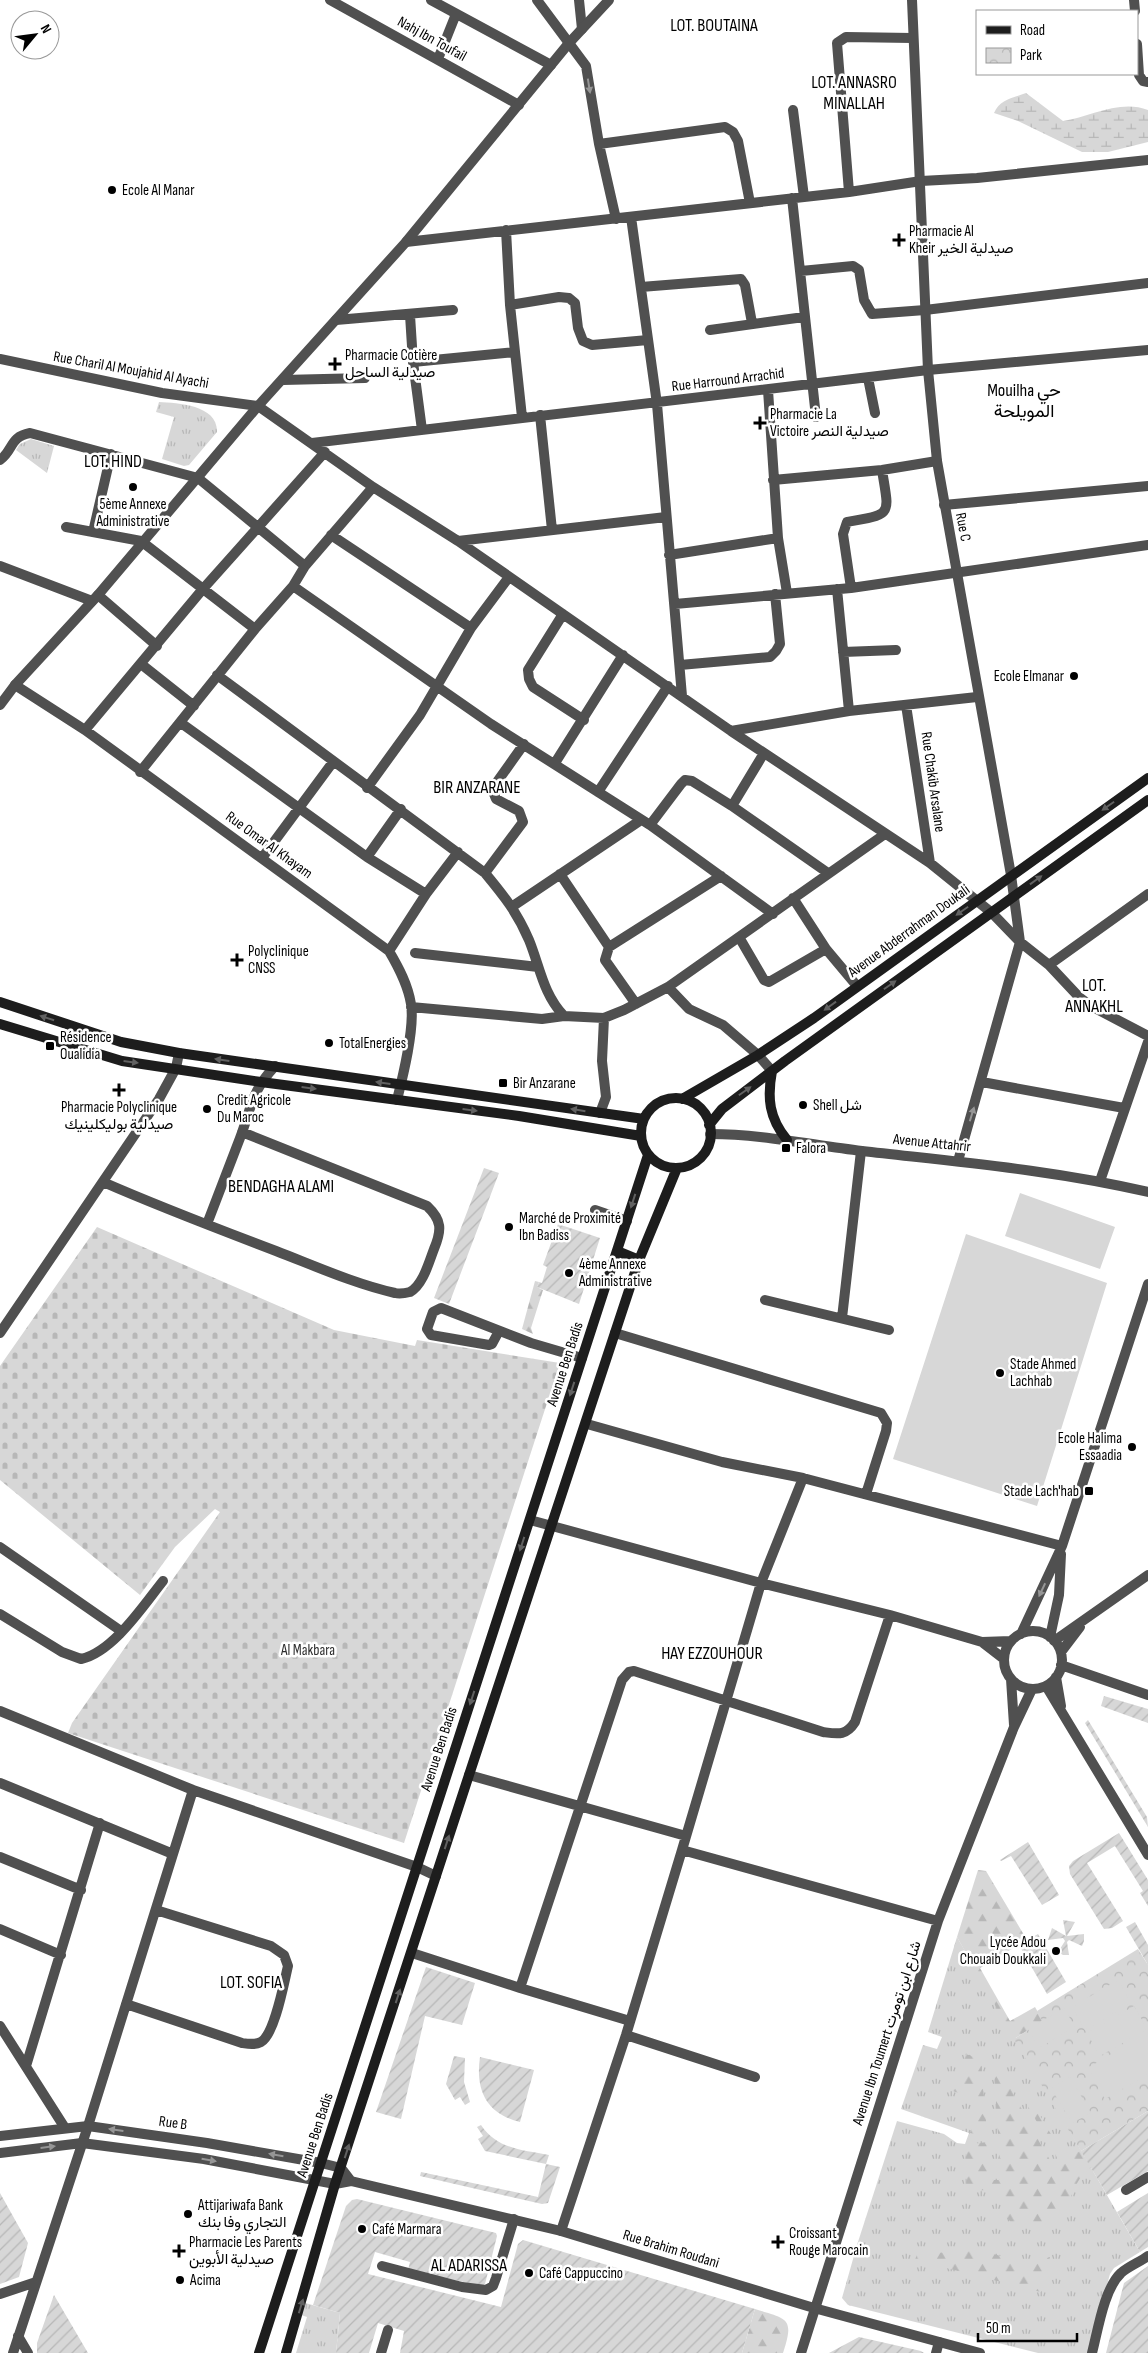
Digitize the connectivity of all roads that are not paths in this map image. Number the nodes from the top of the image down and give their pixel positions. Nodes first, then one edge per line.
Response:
1 (330, 0) edge
2 (431, 0) edge
3 (537, 0) edge
4 (579, 0) edge
5 (609, 0) edge
6 (912, 0) edge
7 (456, 14) junction
8 (582, 29) junction
9 (912, 38) junction
10 (569, 43) junction
11 (438, 58) junction
12 (1138, 60) edge
13 (551, 66) junction
14 (1148, 82) edge
15 (519, 105) junction
16 (793, 110) dead end
17 (599, 144) junction
18 (1148, 160) edge
19 (921, 181) junction
20 (848, 192) junction
21 (804, 197) junction
22 (792, 198) junction
23 (750, 203) junction
24 (631, 217) junction
25 (616, 218) junction
26 (506, 230) junction
27 (406, 242) junction
28 (801, 271) junction
29 (1148, 283) edge
30 (641, 287) junction
31 (510, 304) junction
32 (453, 310) dead end
33 (925, 310) junction
34 (410, 315) junction
35 (804, 318) junction
36 (336, 320) junction
37 (752, 324) junction
38 (710, 330) dead end
39 (648, 340) junction
40 (1148, 350) edge
41 (515, 352) junction
42 (0, 359) edge
43 (413, 362) junction
44 (928, 370) junction
45 (365, 378) dead end
46 (868, 378) junction
47 (283, 380) junction
48 (813, 384) junction
49 (768, 390) junction
50 (657, 404) junction
51 (258, 406) junction
52 (875, 414) dead end
53 (540, 415) junction
54 (522, 417) junction
55 (816, 417) dead end
56 (422, 430) junction
57 (312, 443) junction
58 (325, 452) junction
59 (111, 454) junction
60 (0, 460) edge
61 (937, 461) junction
62 (882, 470) junction
63 (198, 478) junction
64 (773, 480) junction
65 (1148, 486) edge
66 (373, 487) junction
67 (944, 505) junction
68 (666, 517) junction
69 (258, 526) junction
70 (66, 527) dead end
71 (552, 530) junction
72 (93, 532) junction
73 (331, 534) junction
74 (778, 538) junction
75 (141, 541) junction
76 (458, 541) junction
77 (1148, 545) edge
78 (670, 555) junction
79 (0, 566) edge
80 (305, 566) junction
81 (957, 574) junction
82 (509, 577) junction
83 (293, 586) junction
84 (851, 588) junction
85 (838, 589) junction
86 (202, 590) junction
87 (787, 593) junction
88 (775, 594) junction
89 (95, 598) junction
90 (675, 604) junction
91 (563, 614) junction
92 (471, 628) junction
93 (255, 629) junction
94 (158, 646) junction
95 (896, 650) dead end
96 (843, 652) junction
97 (622, 655) junction
98 (141, 664) junction
99 (680, 665) junction
100 (218, 675) junction
101 (15, 684) junction
102 (438, 685) junction
103 (668, 686) junction
104 (682, 696) junction
105 (977, 697) junction
106 (0, 705) edge
107 (906, 705) junction
108 (194, 706) junction
109 (849, 711) junction
110 (584, 720) junction
111 (181, 722) junction
112 (85, 730) junction
113 (731, 731) junction
114 (524, 744) junction
115 (764, 753) junction
116 (333, 762) junction
117 (555, 763) junction
118 (140, 772) junction
119 (1148, 778) edge
120 (367, 788) junction
121 (598, 792) junction
122 (1148, 800) edge
123 (732, 806) junction
124 (297, 808) junction
125 (401, 809) junction
126 (645, 823) junction
127 (885, 834) junction
128 (458, 852) junction
129 (367, 857) junction
130 (262, 858) junction
131 (930, 863) junction
132 (485, 873) junction
133 (828, 873) junction
134 (560, 874) junction
135 (1011, 875) junction
136 (720, 876) junction
137 (426, 894) junction
138 (1148, 894) edge
139 (1015, 896) junction
140 (793, 898) junction
141 (978, 900) junction
142 (513, 906) junction
143 (992, 913) junction
144 (773, 914) junction
145 (739, 937) junction
146 (1020, 942) junction
147 (608, 947) junction
148 (826, 949) junction
149 (390, 951) junction
150 (415, 953) dead end
151 (1049, 965) junction
152 (538, 967) junction
153 (857, 986) junction
154 (668, 987) junction
155 (0, 1002) edge
156 (636, 1004) junction
157 (411, 1007) junction
158 (564, 1016) junction
159 (604, 1018) junction
160 (0, 1024) edge
161 (1148, 1036) edge
162 (1148, 1042) edge
163 (179, 1053) junction
164 (758, 1055) junction
165 (276, 1066) junction
166 (176, 1068) junction
167 (772, 1071) junction
168 (261, 1082) junction
169 (982, 1082) junction
170 (400, 1085) junction
171 (682, 1099) junction
172 (397, 1100) junction
173 (1124, 1108) junction
174 (600, 1113) junction
175 (644, 1119) junction
176 (710, 1129) junction
177 (242, 1132) junction
178 (641, 1136) junction
179 (787, 1140) junction
180 (861, 1151) junction
181 (648, 1155) junction
182 (958, 1160) junction
183 (677, 1168) junction
184 (1100, 1181) junction
185 (103, 1182) junction
186 (1148, 1192) edge
187 (596, 1210) dead end
188 (627, 1221) junction
189 (207, 1224) junction
190 (617, 1251) junction
191 (639, 1260) junction
192 (1148, 1284) edge
193 (765, 1300) dead end
194 (842, 1318) junction
195 (499, 1330) junction
196 (889, 1330) dead end
197 (0, 1333) edge
198 (616, 1333) junction
199 (582, 1358) junction
200 (587, 1424) junction
201 (803, 1478) junction
202 (866, 1494) junction
203 (530, 1520) junction
204 (553, 1525) junction
205 (1062, 1546) junction
206 (0, 1547) edge
207 (1148, 1574) edge
208 (163, 1581) dead end
209 (761, 1583) junction
210 (0, 1614) edge
211 (890, 1615) junction
212 (1086, 1620) junction
213 (121, 1631) junction
214 (1021, 1634) junction
215 (1052, 1639) junction
216 (1011, 1641) junction
217 (982, 1642) junction
218 (1060, 1652) junction
219 (1004, 1659) junction
220 (1061, 1665) junction
221 (1056, 1677) junction
222 (1011, 1679) junction
223 (1046, 1686) junction
224 (1032, 1689) junction
225 (1148, 1696) edge
226 (728, 1702) junction
227 (0, 1711) edge
228 (1062, 1712) junction
229 (1014, 1727) junction
230 (469, 1775) junction
231 (0, 1783) edge
232 (193, 1790) junction
233 (581, 1805) junction
234 (100, 1823) junction
235 (686, 1836) junction
236 (682, 1850) junction
237 (173, 1854) junction
238 (1148, 1855) edge
239 (0, 1857) edge
240 (417, 1867) junction
241 (436, 1876) junction
242 (81, 1890) junction
243 (156, 1910) junction
244 (938, 1921) junction
245 (0, 1929) edge
246 (412, 1953) junction
247 (61, 1955) junction
248 (520, 1988) junction
249 (126, 2004) junction
250 (630, 2021) junction
251 (0, 2026) edge
252 (626, 2035) junction
253 (26, 2066) junction
254 (756, 2077) dead end
255 (88, 2126) junction
256 (65, 2128) junction
257 (0, 2136) edge
258 (82, 2143) junction
259 (0, 2153) edge
260 (321, 2163) junction
261 (341, 2168) junction
262 (1148, 2177) edge
263 (316, 2180) junction
264 (351, 2181) junction
265 (335, 2184) junction
266 (1126, 2190) dead end
267 (514, 2219) junction
268 (561, 2231) junction
269 (1148, 2256) edge
270 (382, 2266) dead end
271 (36, 2282) junction
272 (0, 2294) edge
273 (814, 2308) junction
274 (388, 2330) dead end
275 (18, 2336) junction
276 (939, 2342) junction
277 (13, 2353) edge
278 (28, 2353) edge
279 (259, 2353) edge
280 (286, 2353) edge
281 (382, 2353) edge
282 (801, 2353) edge
283 (936, 2353) edge
284 (980, 2353) edge
285 (1092, 2353) edge

1 - 11 street, Nahj Ibn Toufail
2 - 7 street
3 - 10 street
4 - 8 street
5 - 8 street
6 - 9 street, Rue C
7 - 11 street
7 - 13 street
8 - 10 street
9 - 19 street, Rue C
9 - 20 street
10 - 13 street
10 -> 17 street
11 - 15 street, Nahj Ibn Toufail
12 - 14 street
13 - 15 street
15 - 27 street
16 - 21 street
17 - 23 street
17 - 25 street
18 - 19 street
19 - 20 street
19 - 33 street, Rue C
20 - 21 street
21 - 22 street
22 - 23 street
22 - 28 street
23 - 24 street
24 - 25 street
24 - 30 street
25 - 26 street
26 - 27 street
26 - 31 street
27 - 36 street
28 - 33 street
28 - 35 street
29 - 33 street
30 - 37 street
30 - 39 street
31 - 39 street
31 - 41 street
32 - 34 street
33 - 44 street, Rue C
34 - 36 street
34 - 43 street
35 - 37 street
35 - 48 street
36 - 47 street
37 - 38 street
39 - 50 street
40 - 44 street, Rue Harround Arrachid
41 - 43 street
41 - 54 street
42 - 51 street, Rue Charil Al Moujahid Al Ayachi
43 - 56 street
44 - 46 street, Rue Harround Arrachid
44 - 61 street, Rue C
45 - 47 street
46 - 48 street, Rue Harround Arrachid
46 - 52 street
47 - 51 street
48 - 49 street, Rue Harround Arrachid
48 - 55 street
49 - 50 street, Rue Harround Arrachid
49 - 64 street
50 - 53 street, Rue Harround Arrachid
50 - 68 street
51 - 57 street
51 - 63 street
53 - 54 street, Rue Harround Arrachid
53 - 71 street
54 - 56 street, Rue Harround Arrachid
56 - 57 street, Rue Harround Arrachid
57 - 58 street
58 - 66 street
58 - 69 street
59 - 60 street
59 - 63 street
59 - 72 street
61 - 62 street
61 - 67 street, Rue C
62 - 64 street
62 - 84 street
63 - 69 street
63 - 75 street
64 - 74 street
65 - 67 street
66 - 73 street
66 - 76 street
67 - 81 street, Rue C
68 - 71 street
68 - 78 street
69 - 80 street
69 - 86 street
70 - 72 street
71 - 76 street
72 - 75 street
73 - 80 street
73 - 92 street
74 - 78 street
74 - 87 street
75 - 86 street
75 - 89 street
76 - 82 street
77 - 81 street
78 - 90 street
79 - 89 street
80 - 83 street
81 - 84 street
81 - 105 street, Rue C
82 - 91 street
82 - 92 street
83 - 93 street
83 - 102 street
84 - 85 street
85 - 87 street
85 - 96 street
86 - 93 street
86 - 94 street
87 - 88 street
88 - 90 street
88 - 99 street
89 - 94 street
89 - 101 street
90 - 99 street
91 - 97 street
91 - 110 street
92 - 102 street
93 - 100 street
94 - 98 street
95 - 96 street
96 - 109 street
97 - 103 street
97 - 110 street
98 - 108 street
98 - 112 street
99 - 104 street
100 - 108 street
100 - 116 street
101 - 106 street
101 - 112 street, Rue Omar Al Khayam
102 - 114 street
102 - 120 street
103 - 104 street
103 - 121 street
104 - 113 street
105 - 107 street
105 - 135 street, Rue C
107 - 109 street
107 - 131 street, Rue Chakib Arsalane
108 - 111 street
109 - 113 street
110 - 117 street
111 - 118 street
111 - 124 street
112 - 118 street, Rue Omar Al Khayam
113 - 115 street
114 - 117 street
114 - 132 street
115 - 123 street
115 - 127 street
116 - 120 street
116 - 124 street
117 - 121 street
118 - 130 street, Rue Omar Al Khayam
119 -> 135 main road, Avenue Abderrahman Doukali
120 - 125 street
121 - 126 street
139 -> 122 main road
123 - 126 street
123 - 133 street
124 - 129 street
124 - 130 street
125 - 128 street
125 - 129 street
126 - 134 street
126 - 136 street
127 - 131 street
127 - 133 street
128 - 132 street
128 - 137 street
129 - 137 street
130 - 149 street, Rue Omar Al Khayam
131 - 141 street
132 - 142 street
133 - 140 street
134 - 142 street
134 - 147 street
135 - 139 street, Rue C
135 - 141 main road, Avenue Abderrahman Doukali
136 - 144 street
136 - 147 street
137 - 149 street
138 - 151 street
139 - 143 main road
139 - 146 street, Rue C
140 - 144 street
140 - 148 street
141 - 143 street
141 -> 153 main road, Avenue Abderrahman Doukali
142 - 152 street
143 - 146 street
167 -> 143 main road
144 - 145 street
145 - 148 street
145 - 154 street
146 - 151 street
146 - 169 street
147 - 156 street
148 - 153 street
149 - 157 street, Rue Omar Al Khayam
150 - 152 street
151 - 161 street
152 - 158 street
153 -> 164 main road, Avenue Abderrahman Doukali
154 - 156 street
154 - 164 street
163 -> 155 main road
156 - 159 street
157 - 158 street
157 - 170 street, Rue Omar Al Khayam
158 - 159 street
159 - 174 street
160 -> 166 main road
162 - 173 street
165 -> 163 main road
163 - 166 street
164 - 167 street
164 - 171 main road, Avenue Abderrahman Doukali
165 - 168 street
170 -> 165 main road
166 - 168 main road
166 - 185 street
176 -> 167 main road
167 - 179 main road
168 -> 172 main road
168 - 177 street
169 - 173 street
182 -> 169 street
170 - 172 street, Rue Omar Al Khayam
174 -> 170 main road
171 - 175 main road
171 - 176 main road
172 -> 178 main road
173 - 184 street
174 - 175 main road
175 - 178 main road
176 - 179 street, Avenue Attahrir
176 - 183 main road
177 - 189 street
177 - 189 street
178 - 181 main road
179 - 180 street, Avenue Attahrir
180 - 182 street, Avenue Attahrir
180 - 194 street
181 - 183 main road
181 -> 188 main road, Avenue Ben Badis
182 - 184 street, Avenue Attahrir
183 - 191 main road
184 - 186 street, Avenue Attahrir
185 - 189 street
185 - 197 street
187 - 188 street
188 - 190 main road, Avenue Ben Badis
190 - 191 main road
190 - 199 main road, Avenue Ben Badis
191 - 198 main road
192 - 205 street
193 - 194 street
194 - 196 street
195 - 195 street
195 - 199 street
198 - 200 main road
198 - 202 street
199 -> 203 main road, Avenue Ben Badis
200 - 201 street
200 - 204 main road
201 - 202 street
201 - 209 street
202 - 205 street
203 - 204 street
203 -> 240 main road, Avenue Ben Badis
204 - 209 street
204 - 230 main road
205 -> 214 street
205 - 215 street
206 - 213 street
207 - 212 street
208 - 213 street
209 - 211 street
209 - 226 street
210 - 213 street
211 - 217 street
211 - 226 street
212 - 215 street
212 - 218 street
214 - 215 street
214 - 216 street
215 - 218 street
216 - 217 street
216 - 219 street
217 - 219 street
218 - 220 street
219 - 222 street
220 - 221 street
220 - 225 street
221 - 223 street
221 - 228 street
222 - 224 street
222 - 229 street, Avenue Ibn Toumert شارع ابن تومرت
223 - 224 street
223 - 228 street
224 - 229 street, Avenue Ibn Toumert شارع ابن تومرت
226 - 233 street
226 - 235 street
227 - 232 street
228 - 238 street
229 - 244 street, Avenue Ibn Toumert شارع ابن تومرت
230 - 233 street
241 -> 230 main road
231 - 234 street
232 - 237 street
232 - 240 street
233 - 235 street
233 - 248 street
234 - 237 street
234 - 242 street
235 - 236 street
236 - 244 street
236 - 250 street
237 - 243 street
239 - 242 street
240 - 241 street
240 - 260 main road, Avenue Ben Badis
241 - 246 main road
242 - 247 street
243 - 249 street
243 - 249 street
244 - 273 street, Avenue Ibn Toumert شارع ابن تومرت
245 - 247 street
246 - 248 street
261 -> 246 main road
247 - 253 street
248 - 250 street
249 - 255 street
250 - 252 street
251 - 253 street
252 - 254 street
252 - 268 street
253 - 256 street
255 - 256 street, Rue B
255 - 258 street
260 -> 255 street, Rue B
256 - 257 street, Rue B
259 -> 258 street, Rue B
258 -> 263 street, Rue B
258 - 271 street
260 - 261 street, Rue B
260 - 263 main road, Avenue Ben Badis
261 - 264 street
261 - 265 main road
262 - 266 street
263 - 265 street, Rue B
263 - 279 main road, Avenue Ben Badis
264 - 265 street
264 - 267 street, Rue Brahim Roudani
280 -> 265 main road
267 - 268 street, Rue Brahim Roudani
267 - 270 street
268 - 273 street, Rue Brahim Roudani
269 - 285 street
271 - 272 street
271 - 275 street
273 - 276 street, Rue Brahim Roudani
273 - 282 street, Avenue Ibn Toumert شارع ابن تومرت
274 - 281 street
275 - 277 street
275 - 278 street
276 - 283 street
276 - 284 street, Rue Brahim Roudani

